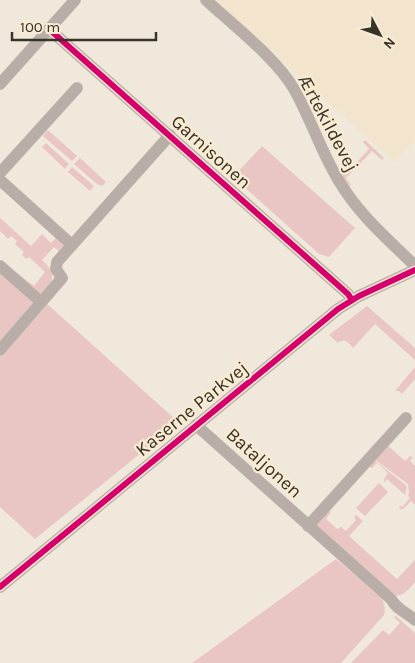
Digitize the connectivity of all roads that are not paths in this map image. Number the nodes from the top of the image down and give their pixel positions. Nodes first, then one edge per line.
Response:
1 (75, 0) edge
2 (206, 0) edge
3 (49, 28) junction
4 (0, 84) edge
5 (77, 88) dead end
6 (170, 135) junction
7 (0, 173) edge
8 (0, 180) edge
9 (72, 245) junction
10 (0, 266) edge
11 (415, 266) edge
12 (415, 270) edge
13 (352, 300) junction
14 (41, 302) junction
15 (0, 350) edge
16 (406, 418) dead end
17 (196, 425) junction
18 (308, 526) junction
19 (0, 587) edge
20 (415, 620) edge

1 - 3 street
2 - 11 street, Ærtekildevej
3 - 4 street
3 - 6 street, Garnisonen
5 - 7 street
6 - 9 street, Garnisonen
6 - 13 street, Garnisonen
8 - 9 street
9 - 14 street, Garnisonen
10 - 14 street
12 - 13 street, Kaserne Parkvej
13 - 17 street, Kaserne Parkvej
14 - 15 street
16 - 18 street
17 - 18 street, Bataljonen
17 - 19 street, Kaserne Parkvej
18 - 20 street, Bataljonen

